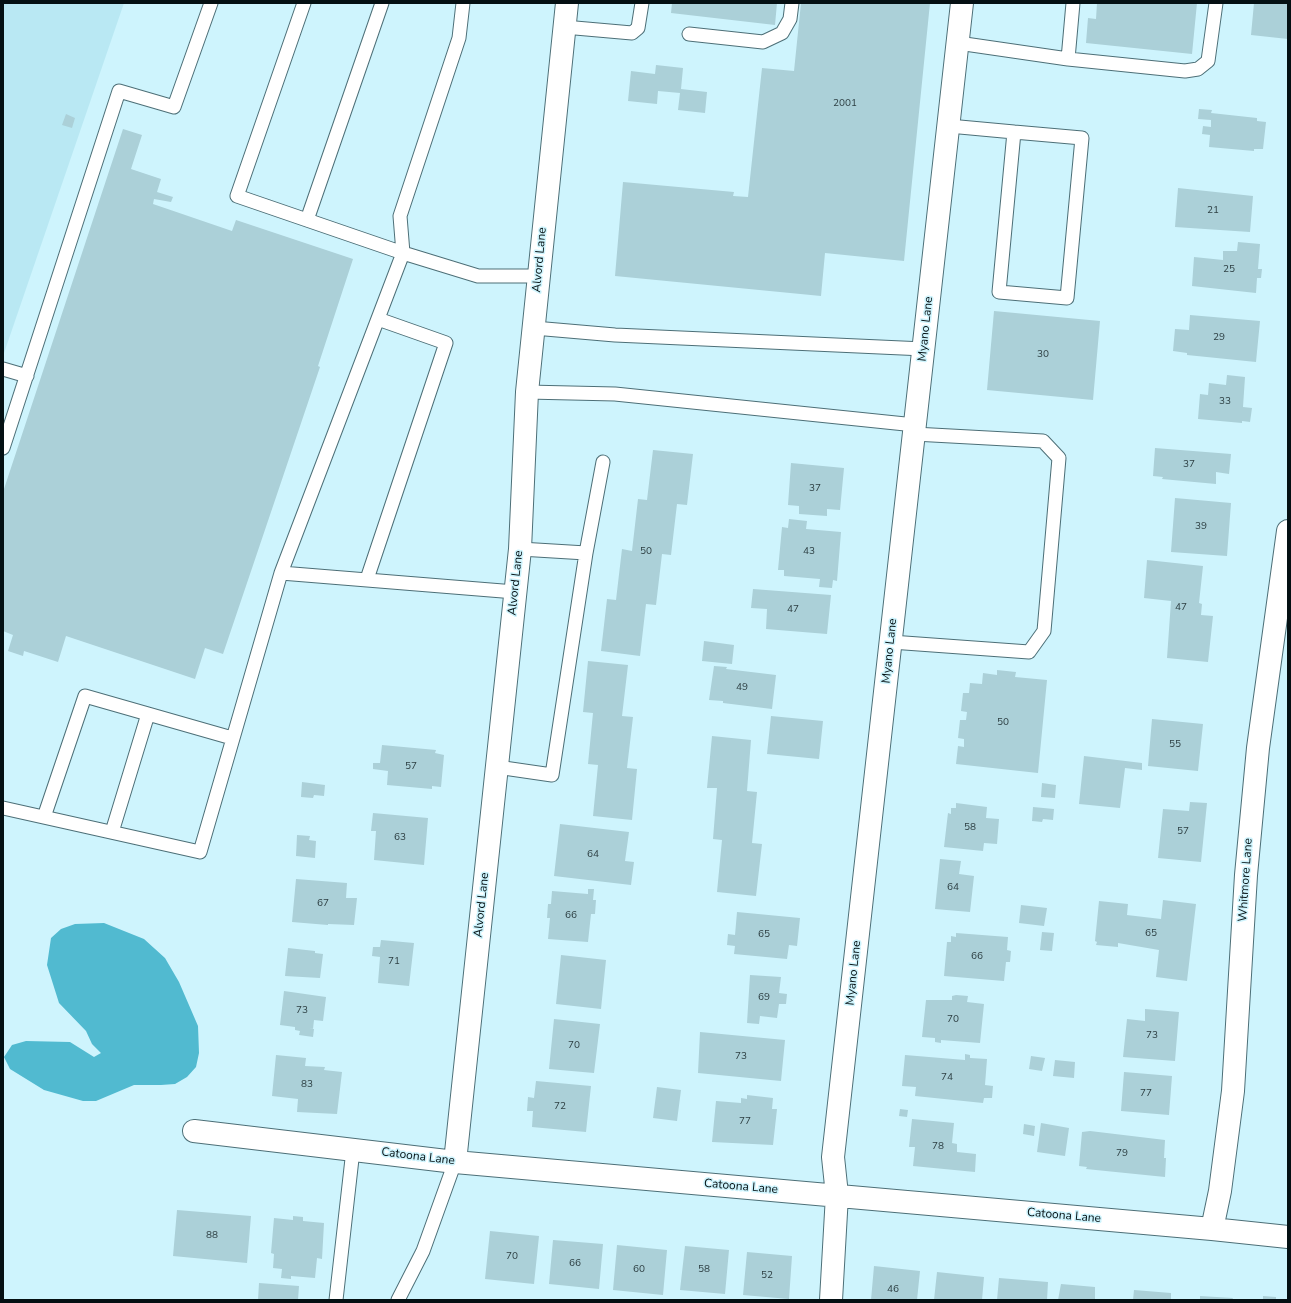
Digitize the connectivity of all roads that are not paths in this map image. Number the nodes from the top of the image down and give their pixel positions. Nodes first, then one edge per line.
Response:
1 (211, 3) edge
2 (304, 3) edge
3 (382, 3) edge
4 (463, 3) edge
5 (567, 3) edge
6 (642, 3) edge
7 (792, 3) edge
8 (962, 3) edge
9 (1073, 3) edge
10 (1216, 3) edge
11 (564, 27) junction
12 (689, 34) dead end
13 (958, 43) junction
14 (1068, 59) junction
15 (948, 126) junction
16 (1014, 132) junction
17 (307, 220) junction
18 (403, 253) junction
19 (539, 276) junction
20 (378, 319) junction
21 (534, 328) junction
22 (924, 350) junction
23 (3, 369) edge
24 (26, 376) junction
25 (527, 392) junction
26 (915, 430) junction
27 (3, 448) edge
28 (602, 462) dead end
29 (1288, 531) edge
30 (520, 549) junction
31 (586, 553) junction
32 (281, 573) junction
33 (367, 579) junction
34 (516, 592) junction
35 (891, 642) junction
36 (148, 714) junction
37 (232, 738) junction
38 (497, 767) junction
39 (3, 808) edge
40 (44, 817) junction
41 (112, 832) junction
42 (194, 1131) dead end
43 (353, 1150) junction
44 (455, 1162) junction
45 (837, 1195) junction
46 (1212, 1229) junction
47 (1288, 1237) edge
48 (336, 1300) edge
49 (398, 1300) edge
50 (831, 1300) edge

1 - 24 lane
2 - 17 lane
3 - 17 lane
4 - 18 lane
5 - 11 street, Alvord Lane
6 - 11 lane
7 - 12 lane
8 - 13 street, Myano Lane
9 - 14 lane
10 - 14 lane
11 - 19 street, Alvord Lane
13 - 14 lane
13 - 15 street, Myano Lane
15 - 16 lane
15 - 22 street, Myano Lane
16 - 16 lane
17 - 18 lane
18 - 19 lane
18 - 20 lane
19 - 21 street, Alvord Lane
20 - 32 lane
20 - 33 lane
21 - 22 lane
21 - 25 street, Alvord Lane
22 - 26 street, Myano Lane
23 - 24 lane
24 - 27 lane
25 - 26 lane
25 - 30 street, Alvord Lane
26 - 35 street, Myano Lane
26 - 35 lane
28 - 31 lane
29 - 46 street, Whitmore Lane
30 - 31 lane
30 - 34 street, Alvord Lane
31 - 38 lane
32 - 33 lane
32 - 37 lane
33 - 34 lane
34 - 38 street, Alvord Lane
35 - 45 street, Myano Lane
36 - 37 lane
36 - 40 lane
36 - 41 lane
37 - 41 lane
38 - 44 street, Alvord Lane
39 - 40 lane
40 - 41 lane
42 - 43 street, Catoona Lane
43 - 44 street, Catoona Lane
43 - 48 lane
44 - 45 street, Catoona Lane
44 - 49 lane
45 - 46 street, Catoona Lane
45 - 50 street, Myano Lane
46 - 47 street, Catoona Lane

